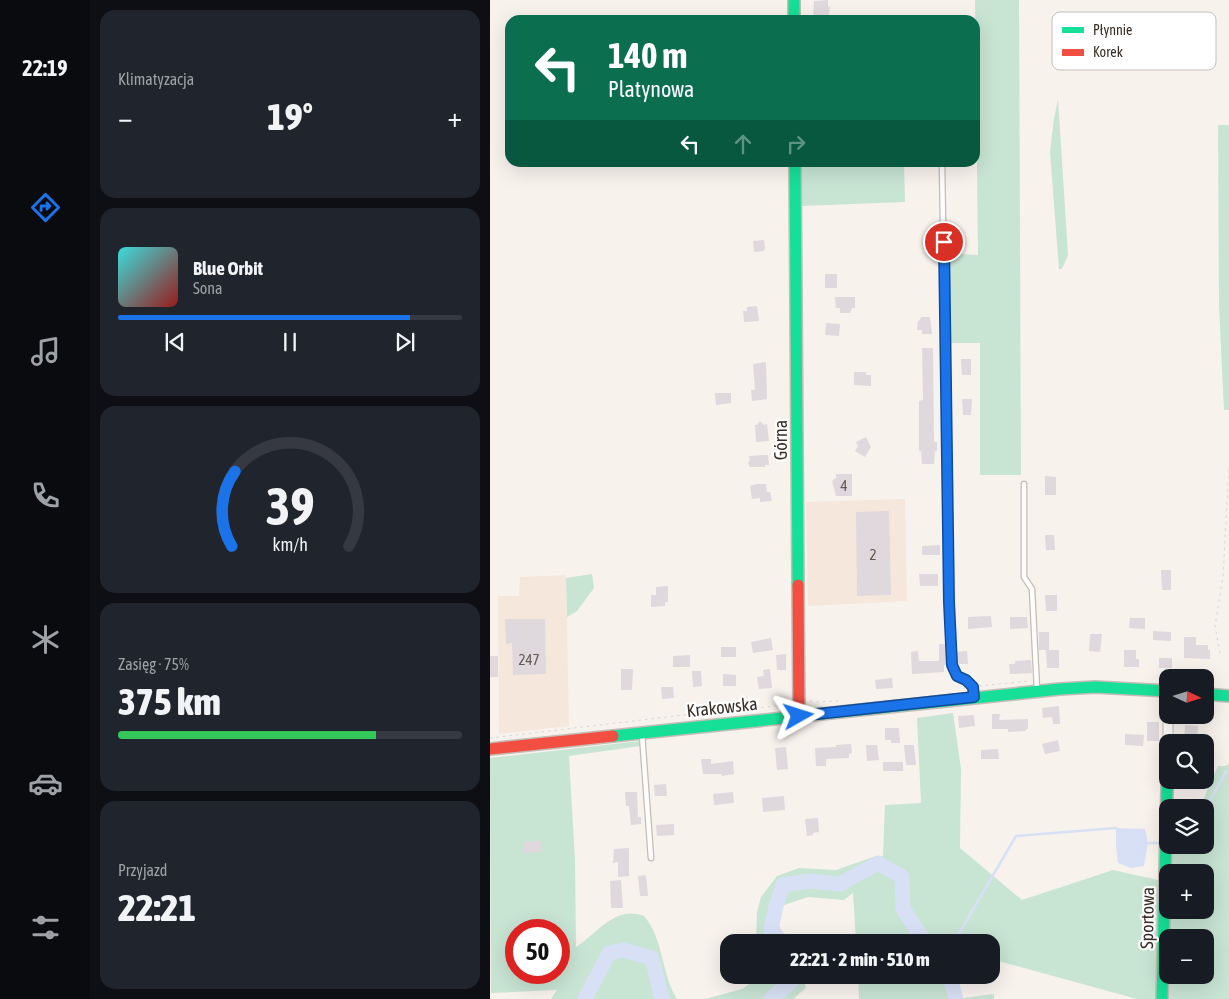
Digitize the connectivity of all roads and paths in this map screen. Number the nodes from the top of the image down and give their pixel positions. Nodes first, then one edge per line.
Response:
1 (794, 0) edge
2 (794, 15) edge
3 (796, 167) edge
4 (942, 167) edge
5 (1229, 466) edge
6 (1024, 484) dead end
7 (1220, 653) dead end
8 (1037, 691) junction
9 (1159, 691) edge
10 (1214, 695) edge
11 (1229, 696) edge
12 (974, 697) junction
13 (799, 716) junction
14 (642, 733) junction
15 (490, 749) edge
16 (1167, 789) edge
17 (650, 858) dead end
18 (1162, 999) edge

1 - 2 street
3 - 13 street, Górna
4 - 12 lane
5 - 7 path
6 - 8 lane
8 - 9 street, Krakowska
8 - 12 street, Krakowska
10 - 11 street
12 - 13 street, Krakowska
13 - 14 street, Krakowska
14 - 15 street, Krakowska
14 - 17 lane
16 - 18 street, Sportowa

